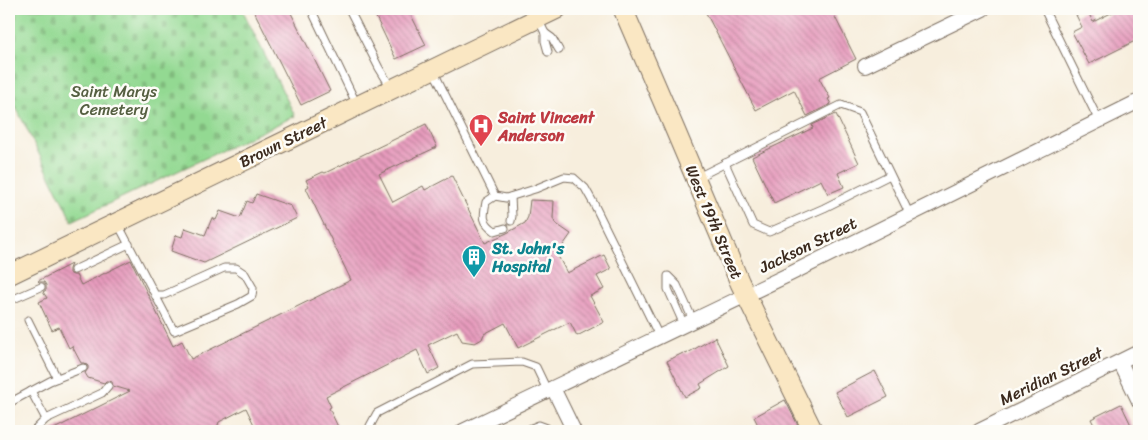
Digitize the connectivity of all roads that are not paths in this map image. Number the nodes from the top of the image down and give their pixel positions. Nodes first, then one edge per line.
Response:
1 (311, 9) edge
2 (349, 9) edge
3 (557, 9) edge
4 (623, 9) edge
5 (983, 9) edge
6 (1044, 9) edge
7 (541, 26) junction
8 (559, 50) dead end
9 (548, 52) dead end
10 (865, 66) dead end
11 (433, 70) junction
12 (392, 90) junction
13 (1139, 101) edge
14 (358, 106) junction
15 (1099, 121) junction
16 (725, 163) junction
17 (890, 175) junction
18 (696, 178) junction
19 (495, 196) junction
20 (511, 197) junction
21 (910, 215) junction
22 (511, 221) dead end
23 (117, 222) junction
24 (505, 228) dead end
25 (129, 244) junction
26 (74, 270) dead end
27 (9, 275) edge
28 (41, 287) dead end
29 (155, 295) junction
30 (745, 295) junction
31 (9, 302) edge
32 (28, 320) dead end
33 (688, 322) junction
34 (659, 336) junction
35 (1139, 352) edge
36 (1120, 362) junction
37 (83, 368) dead end
38 (57, 378) junction
39 (108, 386) dead end
40 (550, 389) junction
41 (31, 391) junction
42 (1139, 401) edge
43 (9, 403) edge
44 (46, 419) junction
45 (34, 431) edge
46 (373, 431) edge
47 (463, 431) edge
48 (524, 431) edge
49 (548, 431) edge
50 (574, 431) edge
51 (813, 431) edge
52 (979, 431) edge

1 - 14 lane
2 - 12 lane
3 - 7 street, Brown Street
4 - 18 street, West 19th Street
5 - 10 street
6 - 15 lane
7 - 8 lane
7 - 9 lane
7 - 11 street, Brown Street
11 - 12 street, Brown Street
11 - 19 lane
12 - 14 street, Brown Street
13 - 15 street, Jackson Street
14 - 23 street, Brown Street
15 - 21 street, Jackson Street
16 - 17 lane
16 - 17 lane
16 - 18 lane
17 - 21 lane
18 - 30 street, West 19th Street
19 - 20 lane
19 - 24 lane
20 - 22 lane
20 - 34 lane
21 - 30 street, Jackson Street
23 - 25 lane
23 - 27 street, Brown Street
25 - 26 lane
25 - 29 lane
28 - 31 lane
29 - 29 lane
30 - 33 street, Jackson Street
30 - 51 street, West 19th Street
32 - 38 lane
33 - 33 lane
33 - 34 street, Jackson Street
34 - 40 street, Jackson Street
35 - 36 street, Meridian Street
36 - 42 street
36 - 52 street, Meridian Street
37 - 38 lane
38 - 41 lane
39 - 44 lane
40 - 46 lane
40 - 47 street, Jackson Street
40 - 50 street
41 - 43 lane
41 - 44 lane
44 - 45 lane
48 - 49 lane

